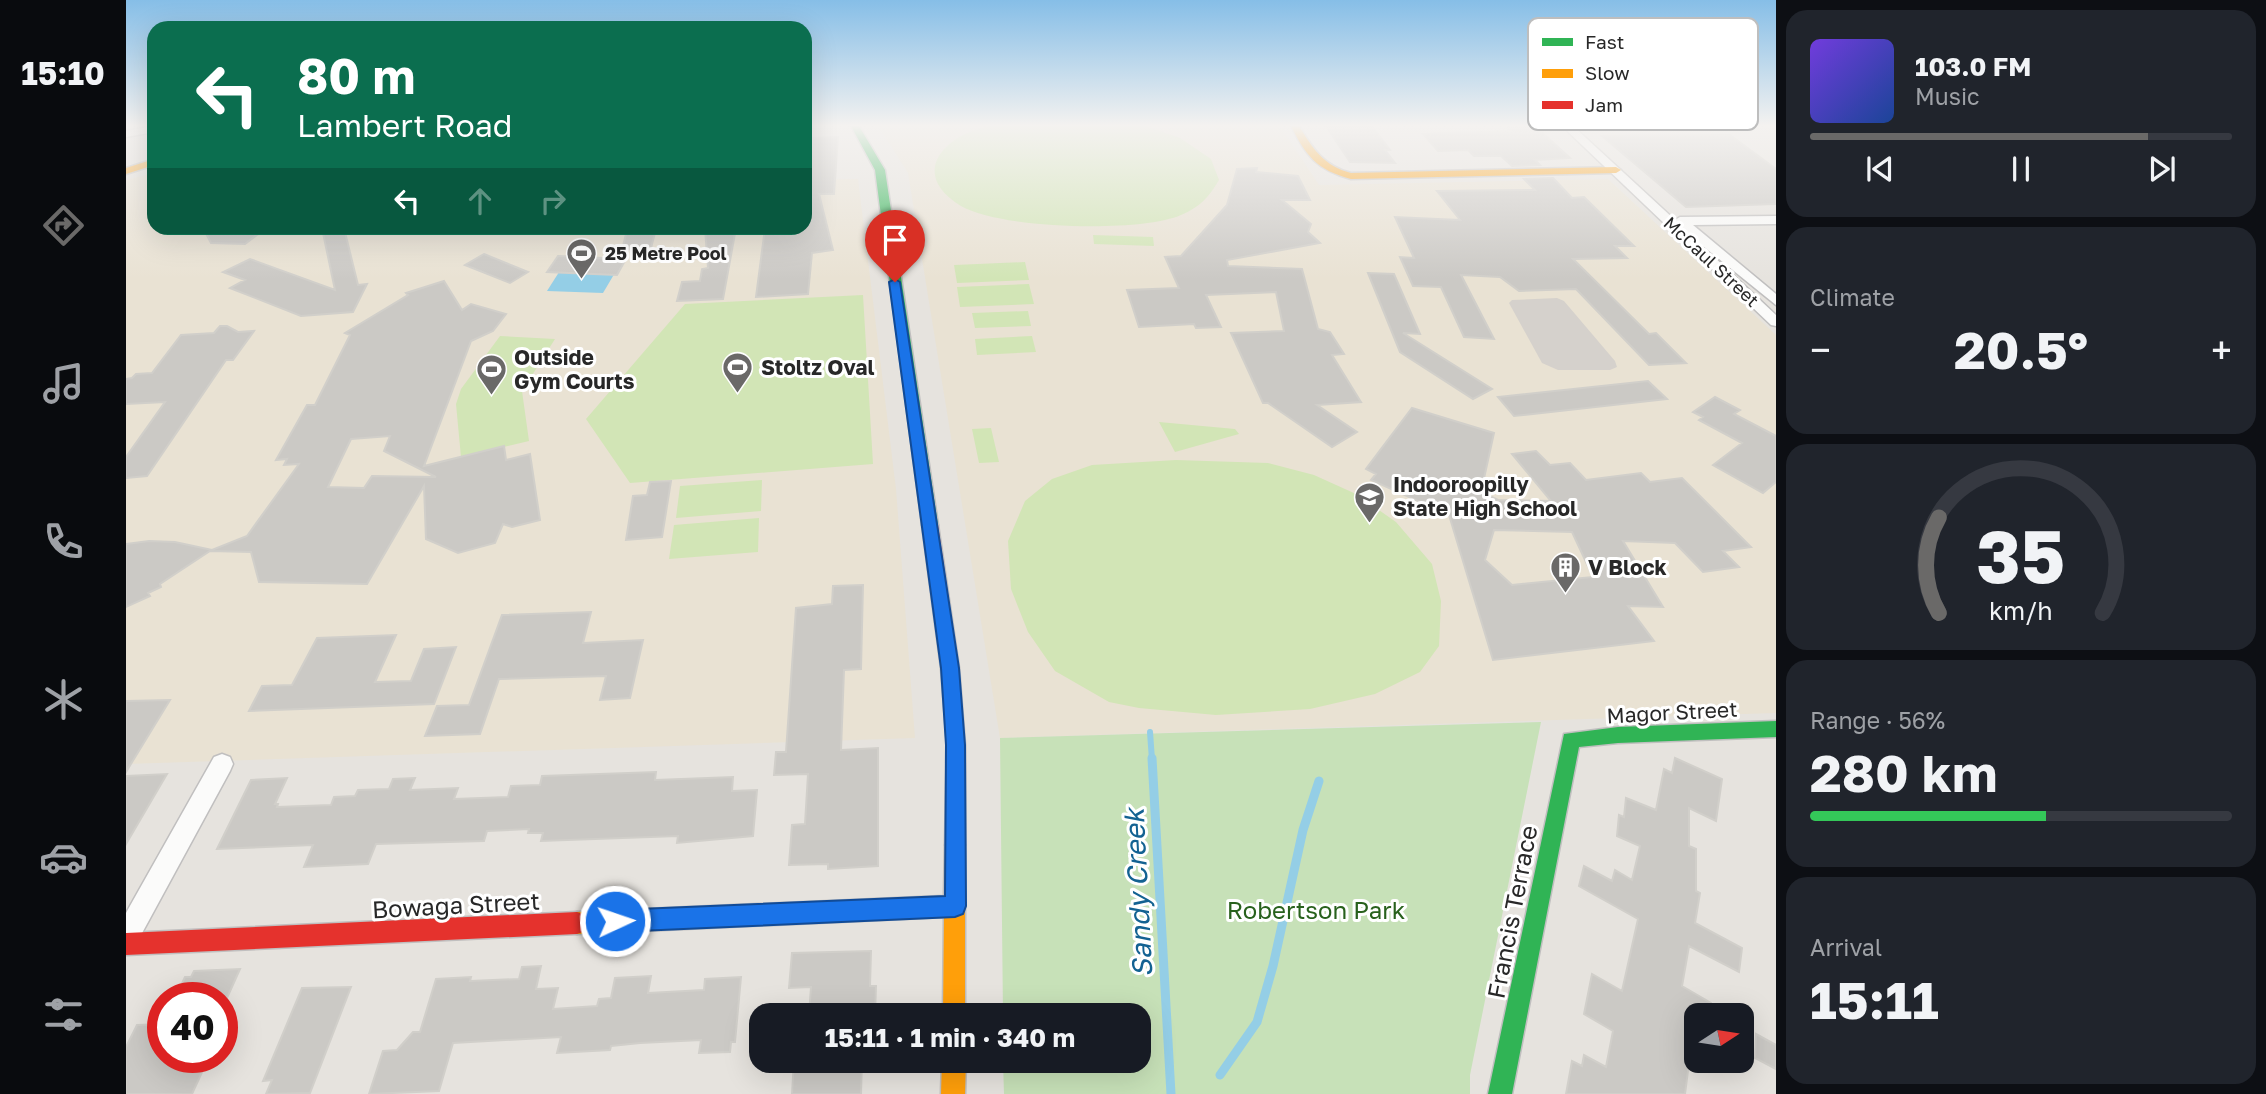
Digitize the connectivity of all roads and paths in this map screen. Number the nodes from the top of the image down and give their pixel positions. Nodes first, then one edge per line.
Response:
1 (881, 177) edge
2 (1623, 177) edge
3 (1647, 201) junction
4 (1776, 220) edge
5 (1681, 222) junction
6 (1776, 301) edge
7 (1776, 322) edge
8 (1776, 729) edge
9 (1571, 740) joint
10 (222, 764) dead end
11 (955, 906) junction
12 (126, 937) edge
13 (126, 944) edge
14 (954, 1003) edge
15 (954, 1073) edge
16 (953, 1094) edge
17 (1500, 1094) edge

1 - 11 street
2 - 3 street, McCaul Street
3 - 5 street, McCaul Street
3 - 7 street, McCaul Street
4 - 5 street
5 - 6 street, McCaul Street
8 - 9 street, Magor Street
9 - 17 street, Francis Terrace
10 - 12 street
11 - 13 street, Bowaga Street
11 - 14 street
15 - 16 street

